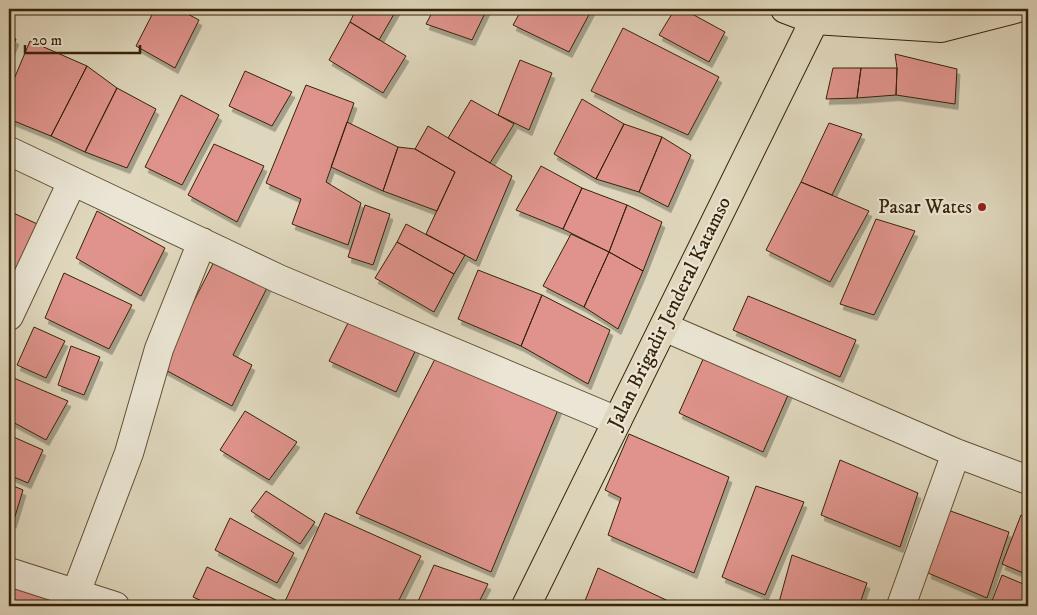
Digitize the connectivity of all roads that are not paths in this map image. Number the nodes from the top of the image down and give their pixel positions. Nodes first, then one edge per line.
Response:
1 (785, 9) edge
2 (1015, 9) edge
3 (817, 14) edge
4 (9, 151) edge
5 (72, 182) junction
6 (202, 242) junction
7 (9, 316) edge
8 (664, 327) junction
9 (617, 421) junction
10 (956, 453) junction
11 (1028, 480) edge
12 (9, 572) edge
13 (74, 600) edge
14 (115, 606) edge
15 (526, 606) edge
16 (901, 606) edge

1 - 3 main road
2 - 3 main road
3 - 8 main road, Jalan Brigadir Jenderal Katamso
4 - 5 street
5 - 6 street
5 - 7 street
6 - 9 street
6 - 13 street
8 - 9 main road, Jalan Brigadir Jenderal Katamso
8 - 10 street
9 - 15 main road, Jalan Brigadir Jenderal Katamso
10 - 11 street
10 - 16 street
12 - 13 street
13 - 14 street

